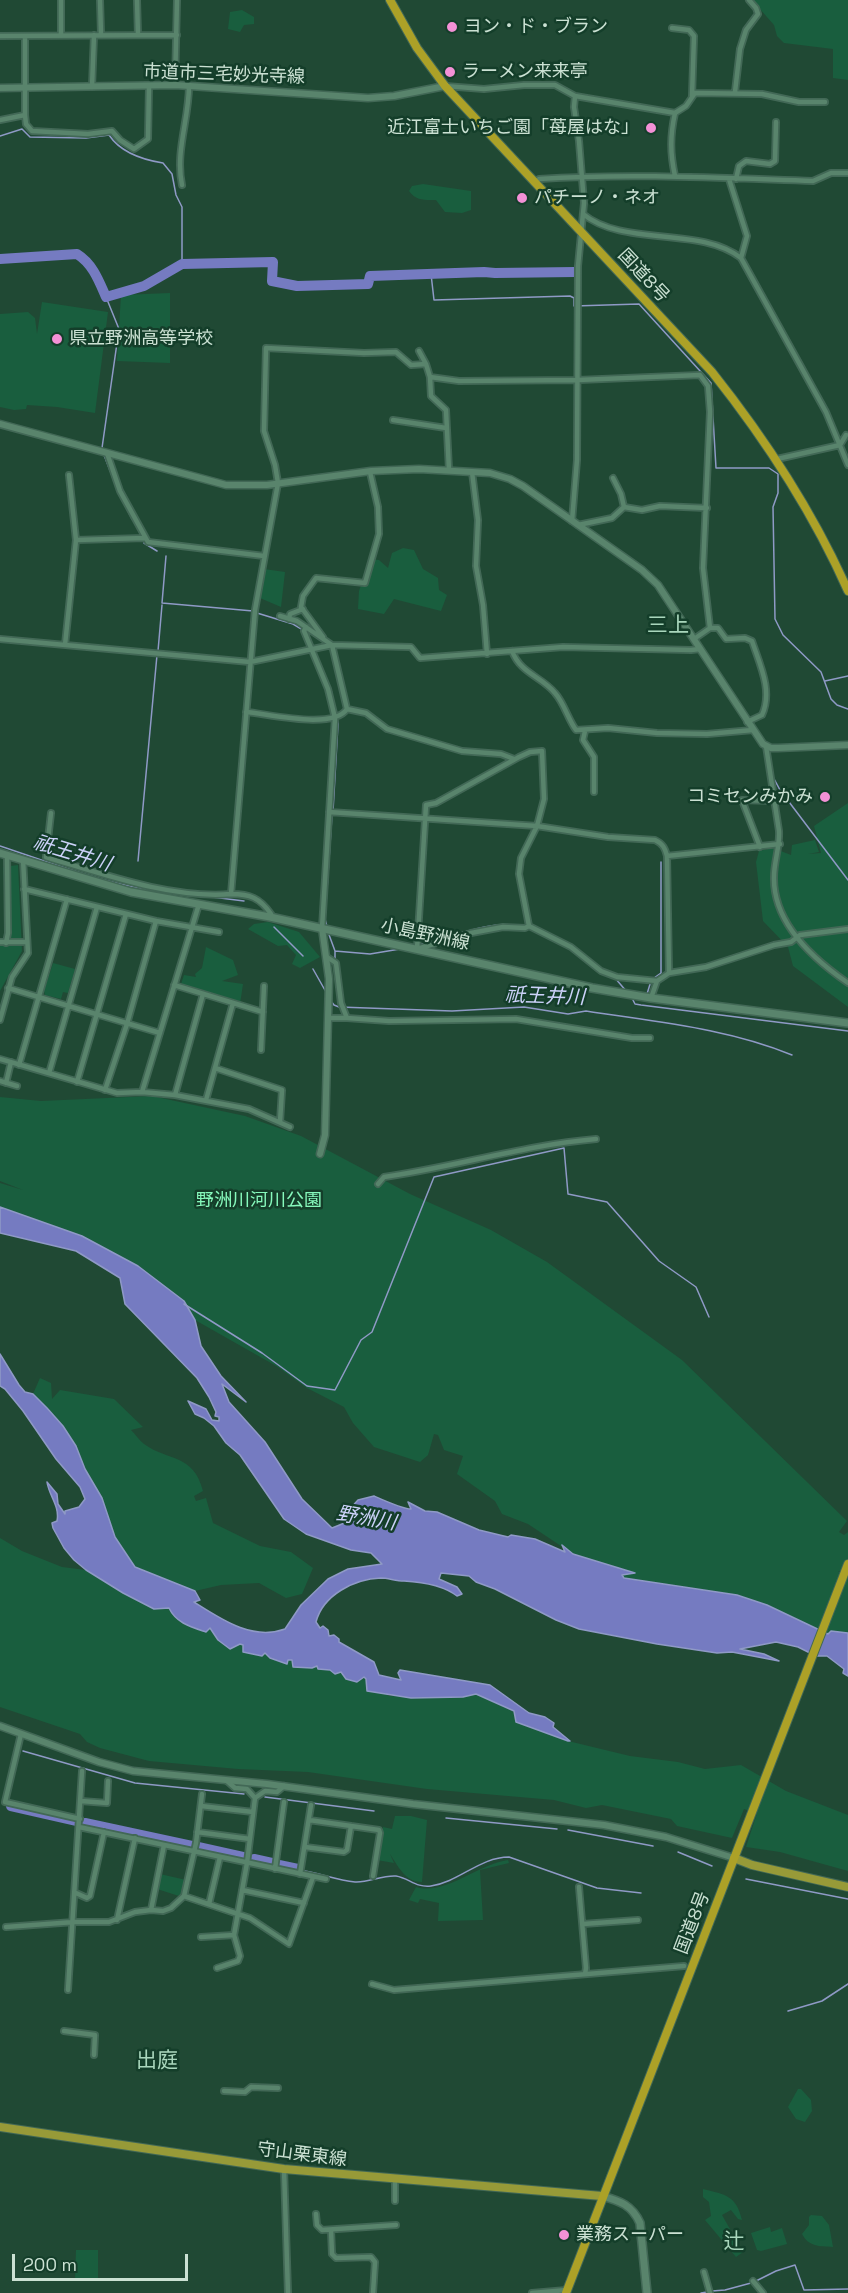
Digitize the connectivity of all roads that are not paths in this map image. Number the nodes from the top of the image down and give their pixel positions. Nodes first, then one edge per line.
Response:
1 (61, 0) edge
2 (100, 0) edge
3 (137, 0) edge
4 (177, 0) edge
5 (390, 0) edge
6 (749, 0) edge
7 (672, 28) dead end
8 (61, 34) junction
9 (100, 34) junction
10 (94, 35) junction
11 (138, 35) junction
12 (177, 35) junction
13 (0, 36) edge
14 (25, 37) junction
15 (175, 85) junction
16 (149, 86) junction
17 (189, 86) junction
18 (445, 86) junction
19 (26, 87) junction
20 (92, 87) junction
21 (0, 88) edge
22 (735, 92) junction
23 (575, 96) junction
24 (692, 96) junction
25 (825, 102) dead end
26 (675, 113) junction
27 (25, 116) junction
28 (0, 120) edge
29 (776, 122) dead end
30 (848, 173) edge
31 (582, 176) junction
32 (675, 177) junction
33 (729, 179) junction
34 (736, 179) junction
35 (535, 182) junction
36 (182, 185) dead end
37 (583, 214) junction
38 (580, 231) junction
39 (741, 258) junction
40 (419, 351) dead end
41 (426, 364) junction
42 (430, 377) junction
43 (578, 380) junction
44 (393, 420) dead end
45 (0, 424) edge
46 (446, 428) junction
47 (846, 435) dead end
48 (840, 445) junction
49 (107, 453) junction
50 (777, 459) junction
51 (848, 465) edge
52 (449, 470) junction
53 (370, 472) junction
54 (472, 472) junction
55 (69, 475) dead end
56 (613, 478) dead end
57 (278, 483) junction
58 (624, 507) junction
59 (706, 508) junction
60 (575, 523) junction
61 (145, 538) junction
62 (76, 540) junction
63 (264, 556) junction
64 (848, 591) edge
65 (303, 609) junction
66 (279, 616) dead end
67 (289, 618) junction
68 (306, 627) junction
69 (710, 628) junction
70 (0, 639) edge
71 (324, 639) junction
72 (694, 639) junction
73 (65, 645) junction
74 (311, 649) junction
75 (700, 649) junction
76 (512, 651) junction
77 (486, 654) junction
78 (250, 662) junction
79 (347, 709) junction
80 (246, 712) junction
81 (335, 718) junction
82 (747, 722) junction
83 (753, 730) junction
84 (585, 731) junction
85 (848, 745) edge
86 (766, 746) junction
87 (514, 759) junction
88 (594, 792) dead end
89 (774, 801) junction
90 (330, 812) junction
91 (51, 813) dead end
92 (426, 818) junction
93 (537, 826) junction
94 (780, 844) junction
95 (760, 847) junction
96 (4, 854) edge
97 (667, 856) junction
98 (23, 859) junction
99 (24, 889) junction
100 (231, 894) junction
101 (67, 899) junction
102 (199, 904) junction
103 (97, 906) junction
104 (126, 914) junction
105 (270, 917) junction
106 (156, 921) junction
107 (529, 926) junction
108 (192, 927) junction
109 (322, 928) junction
110 (848, 929) edge
111 (219, 932) dead end
112 (797, 937) junction
113 (27, 942) junction
114 (3, 943) edge
115 (417, 949) junction
116 (327, 957) junction
117 (669, 973) junction
118 (657, 981) junction
119 (848, 983) edge
120 (174, 985) junction
121 (264, 986) dead end
122 (8, 988) junction
123 (203, 994) junction
124 (39, 997) junction
125 (651, 998) junction
126 (233, 1003) junction
127 (69, 1006) junction
128 (263, 1012) junction
129 (96, 1015) junction
130 (328, 1018) junction
131 (347, 1018) junction
132 (0, 1020) edge
133 (848, 1023) edge
134 (127, 1024) junction
135 (160, 1034) junction
136 (650, 1038) dead end
137 (261, 1050) dead end
138 (0, 1059) edge
139 (10, 1062) junction
140 (19, 1065) junction
141 (215, 1068) junction
142 (49, 1074) junction
143 (0, 1081) edge
144 (77, 1082) junction
145 (6, 1083) junction
146 (17, 1086) dead end
147 (105, 1090) junction
148 (142, 1092) junction
149 (175, 1095) junction
150 (206, 1100) junction
151 (280, 1122) junction
152 (290, 1127) dead end
153 (596, 1139) dead end
154 (320, 1154) dead end
155 (378, 1184) dead end
156 (848, 1564) edge
157 (0, 1726) edge
158 (21, 1734) junction
159 (82, 1771) dead end
160 (108, 1781) dead end
161 (227, 1781) junction
162 (284, 1786) junction
163 (202, 1794) dead end
164 (255, 1798) junction
165 (81, 1801) junction
166 (284, 1802) dead end
167 (311, 1805) dead end
168 (201, 1806) junction
169 (253, 1812) junction
170 (80, 1819) junction
171 (309, 1820) junction
172 (351, 1826) junction
173 (79, 1827) junction
174 (104, 1832) junction
175 (197, 1832) junction
176 (135, 1838) junction
177 (250, 1839) junction
178 (164, 1845) junction
179 (305, 1846) junction
180 (194, 1851) junction
181 (220, 1857) junction
182 (734, 1858) junction
183 (247, 1863) junction
184 (275, 1869) junction
185 (300, 1874) junction
186 (373, 1876) dead end
187 (313, 1877) junction
188 (326, 1879) dead end
189 (579, 1887) dead end
190 (848, 1887) edge
191 (242, 1890) junction
192 (76, 1893) junction
193 (184, 1896) junction
194 (303, 1903) junction
195 (209, 1904) junction
196 (151, 1910) junction
197 (236, 1912) junction
198 (117, 1920) junction
199 (638, 1920) dead end
200 (74, 1922) junction
201 (583, 1924) junction
202 (6, 1926) dead end
203 (234, 1935) junction
204 (201, 1937) dead end
205 (684, 1966) dead end
206 (217, 1968) dead end
207 (585, 1974) junction
208 (372, 1984) dead end
209 (68, 1990) dead end
210 (64, 2031) dead end
211 (94, 2055) dead end
212 (278, 2088) dead end
213 (224, 2091) dead end
214 (0, 2127) edge
215 (284, 2169) junction
216 (396, 2179) junction
217 (603, 2196) junction
218 (395, 2201) dead end
219 (316, 2214) dead end
220 (396, 2225) dead end
221 (331, 2230) junction
222 (704, 2272) dead end
223 (754, 2282) dead end
224 (710, 2291) edge
225 (566, 2292) edge
226 (288, 2293) edge
227 (374, 2293) edge
228 (532, 2293) edge
229 (647, 2293) edge
230 (763, 2293) edge

1 - 8 street
2 - 9 street
3 - 11 street
4 - 12 street
5 - 18 highway, 国道8号
6 - 22 street
7 - 24 street
8 - 10 street
8 - 14 street
9 - 10 street
9 - 11 street
10 - 20 street
11 - 12 street
12 - 15 street
13 - 14 street
14 - 19 street
15 - 16 street, 市道市三宅妙光寺線
15 - 17 street, 市道市三宅妙光寺線
16 - 20 street, 市道市三宅妙光寺線
16 - 27 street
17 - 18 street, 市道市三宅妙光寺線
17 - 36 street
18 - 23 street
18 - 35 highway, 国道8号
19 - 20 street, 市道市三宅妙光寺線
19 - 21 street, 市道市三宅妙光寺線
19 - 27 street
22 - 24 street
22 - 25 street
23 - 26 street
23 - 31 street
24 - 26 street
26 - 32 street
27 - 28 street
29 - 34 street
30 - 34 street
31 - 32 street
31 - 35 street
31 - 37 street
32 - 33 street
33 - 34 street
33 - 39 street
35 - 38 highway, 国道8号
37 - 38 street
37 - 39 street
38 - 43 street
38 - 50 highway, 国道8号
39 - 48 street
40 - 41 street
41 - 42 street
41 - 57 street
42 - 43 street
42 - 46 street
43 - 59 street
43 - 60 street
44 - 46 street
45 - 49 street
46 - 52 street
47 - 48 street
48 - 50 street
48 - 51 street
49 - 57 street
49 - 61 street
50 - 64 highway, 国道8号
52 - 53 street
52 - 54 street
53 - 57 street
53 - 65 street
54 - 60 street
54 - 77 street
55 - 62 street
56 - 58 street
57 - 63 street
58 - 59 street
58 - 60 street
59 - 69 street
60 - 72 street
61 - 62 street
61 - 63 street
62 - 73 street
63 - 78 street
65 - 67 street
65 - 71 street
66 - 67 street
67 - 68 street
68 - 71 street
68 - 74 street
69 - 72 street
69 - 82 street
70 - 73 street
71 - 77 street
72 - 75 street
73 - 78 street
74 - 78 street
74 - 79 street
74 - 81 street
75 - 76 street
75 - 82 street
76 - 77 street
76 - 84 street
78 - 80 street
79 - 81 street
79 - 87 street
80 - 81 street
80 - 100 street
81 - 90 street
82 - 83 street
83 - 84 street
83 - 86 street
84 - 88 street
85 - 86 street
86 - 89 street
87 - 92 street
87 - 93 street
89 - 94 street
89 - 95 street
90 - 92 street
90 - 109 street
91 - 100 street
92 - 93 street
92 - 115 street
93 - 97 street
93 - 107 street
94 - 95 street
94 - 112 street
95 - 97 street
96 - 98 main road, 小島野洲線
96 - 114 street
97 - 117 street
98 - 99 street
98 - 102 main road, 小島野洲線
99 - 101 street
99 - 113 street
100 - 105 street
101 - 103 street
101 - 124 street
102 - 105 main road, 小島野洲線
102 - 108 street
103 - 104 street
103 - 127 street
104 - 106 street
104 - 129 street
105 - 109 main road, 小島野洲線
106 - 108 street
106 - 134 street
107 - 115 street
107 - 118 street
108 - 111 street
108 - 120 street
109 - 115 main road, 小島野洲線
109 - 116 street
110 - 112 street
112 - 117 street
112 - 119 street
113 - 114 street
113 - 122 street
115 - 125 main road, 小島野洲線
116 - 130 street
116 - 131 street
117 - 118 street
118 - 125 street
120 - 123 street
120 - 135 street
121 - 128 street
122 - 124 street
122 - 132 street
123 - 126 street
123 - 149 street
124 - 127 street
124 - 140 street
125 - 133 main road, 小島野洲線
126 - 128 street
126 - 141 street
127 - 129 street
127 - 142 street
128 - 137 street
129 - 134 street
129 - 144 street
130 - 131 street
130 - 154 street
131 - 136 street
134 - 135 street
134 - 147 street
135 - 148 street
138 - 139 street
139 - 140 street
139 - 145 street
140 - 142 street
141 - 150 street
141 - 151 street
142 - 144 street
143 - 145 street
144 - 147 street
145 - 146 street
147 - 148 street
148 - 149 street
149 - 150 street
150 - 151 street
151 - 152 street
153 - 155 street
156 - 182 highway, 国道8号
157 - 158 street
158 - 161 street
158 - 170 street
159 - 165 street
160 - 165 street
161 - 162 street
161 - 164 street
162 - 164 street
162 - 182 street
163 - 168 street
164 - 169 street
165 - 170 street
166 - 184 street
167 - 171 street
168 - 169 street
168 - 175 street
169 - 177 street
170 - 173 street
171 - 172 street
171 - 179 street
172 - 179 street
172 - 186 street
173 - 174 street
173 - 192 street
174 - 176 street
174 - 192 street
175 - 177 street
175 - 180 street
176 - 178 street
176 - 198 street
177 - 183 street
178 - 180 street
178 - 196 street
179 - 185 street
180 - 181 street
180 - 193 street
181 - 183 street
181 - 195 street
182 - 190 main road
182 - 217 highway, 国道8号
183 - 184 street
183 - 191 street
184 - 185 street
185 - 187 street
187 - 188 street
187 - 194 street
189 - 201 street
191 - 194 street
191 - 197 street
192 - 200 street
193 - 195 street
193 - 196 street
194 - 197 street
195 - 197 street
196 - 198 street
197 - 203 street
198 - 200 street
199 - 201 street
200 - 202 street
200 - 209 street
201 - 207 street
203 - 204 street
203 - 206 street
205 - 207 street
207 - 208 street
210 - 211 street
212 - 213 street
214 - 215 main road, 守山栗東線
215 - 216 main road, 守山栗東線
215 - 226 street
216 - 217 main road, 守山栗東線
216 - 218 street
217 - 225 highway, 国道8号
217 - 229 main road
219 - 221 street
220 - 221 street
221 - 227 street
222 - 224 street
223 - 230 street
225 - 228 street

